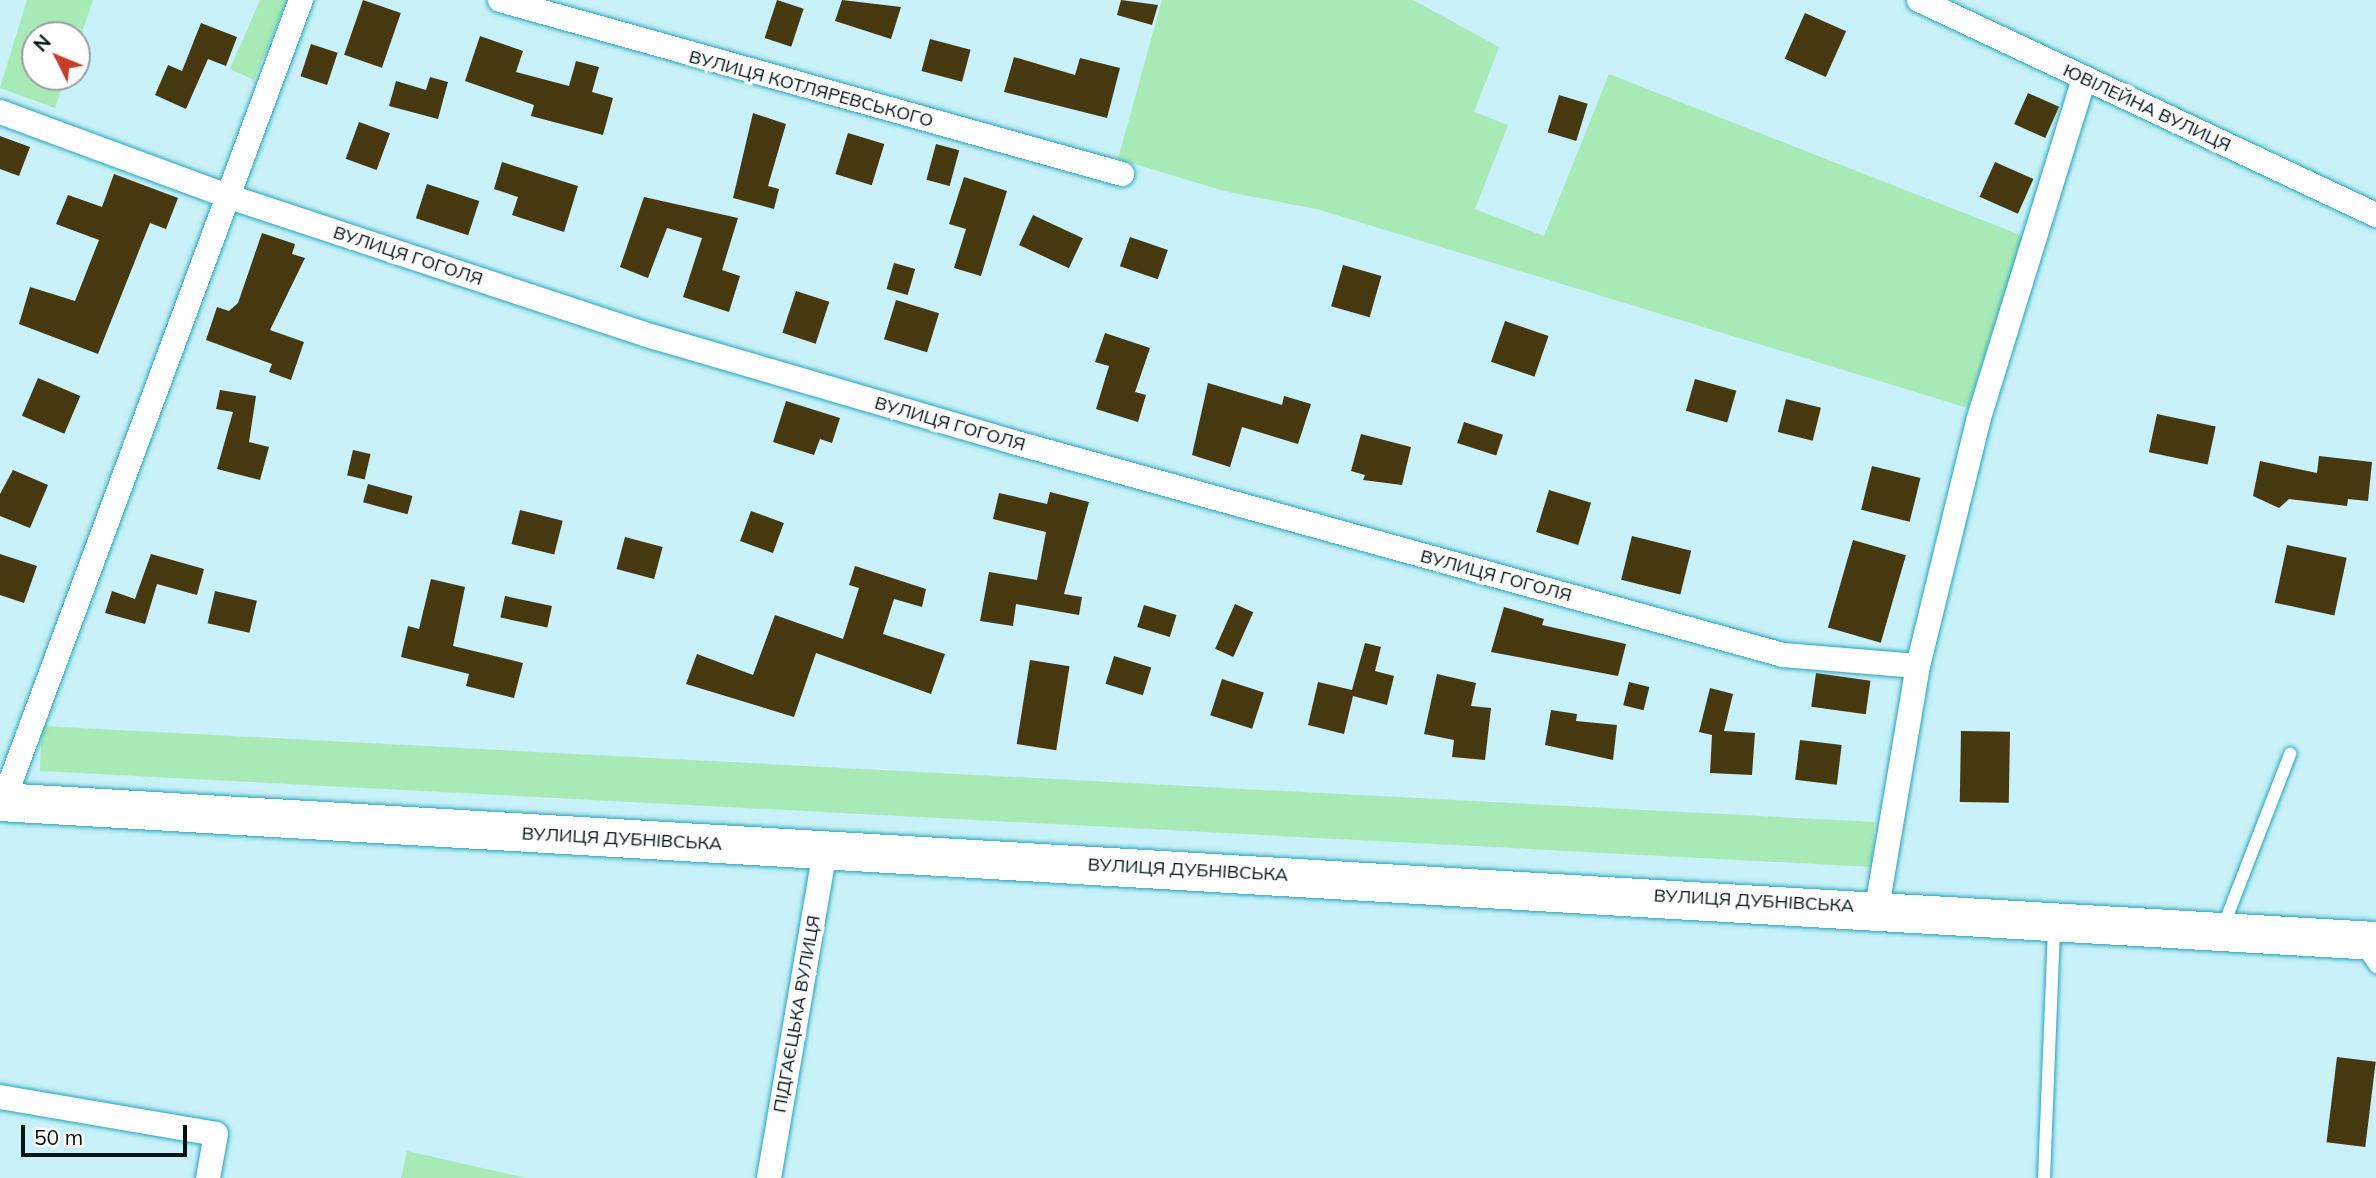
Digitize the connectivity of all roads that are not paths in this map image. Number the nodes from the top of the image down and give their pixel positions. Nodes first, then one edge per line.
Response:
1 (300, 0) edge
2 (500, 0) edge
3 (1919, 0) edge
4 (2084, 78) junction
5 (0, 112) edge
6 (1122, 174) dead end
7 (224, 195) junction
8 (2376, 215) edge
9 (1918, 666) junction
10 (2290, 754) dead end
11 (2, 802) edge
12 (825, 851) junction
13 (1877, 908) junction
14 (2054, 920) junction
15 (2222, 931) junction
16 (2369, 949) edge
17 (0, 1097) edge
18 (208, 1178) edge
19 (769, 1178) edge
20 (2044, 1178) edge

1 - 7 street
2 - 6 street, ВУЛИЦЯ КОТЛЯРЕВСЬКОГО
3 - 4 street, ЮВІЛЕЙНА ВУЛИЦЯ
4 - 8 street, ЮВІЛЕЙНА ВУЛИЦЯ
4 - 9 street
5 - 7 street, ВУЛИЦЯ ГОГОЛЯ
7 - 9 street, ВУЛИЦЯ ГОГОЛЯ
7 - 11 street
9 - 13 street
10 - 15 lane
11 - 12 highway, ВУЛИЦЯ ДУБНІВСЬКА
12 - 13 highway, ВУЛИЦЯ ДУБНІВСЬКА
12 - 19 street, ПІДГАЄЦЬКА ВУЛИЦЯ
13 - 14 highway, ВУЛИЦЯ ДУБНІВСЬКА
14 - 15 highway, ВУЛИЦЯ ДУБНІВСЬКА
14 - 20 lane
15 - 16 highway, ВУЛИЦЯ ДУБНІВСЬКА
17 - 18 street

